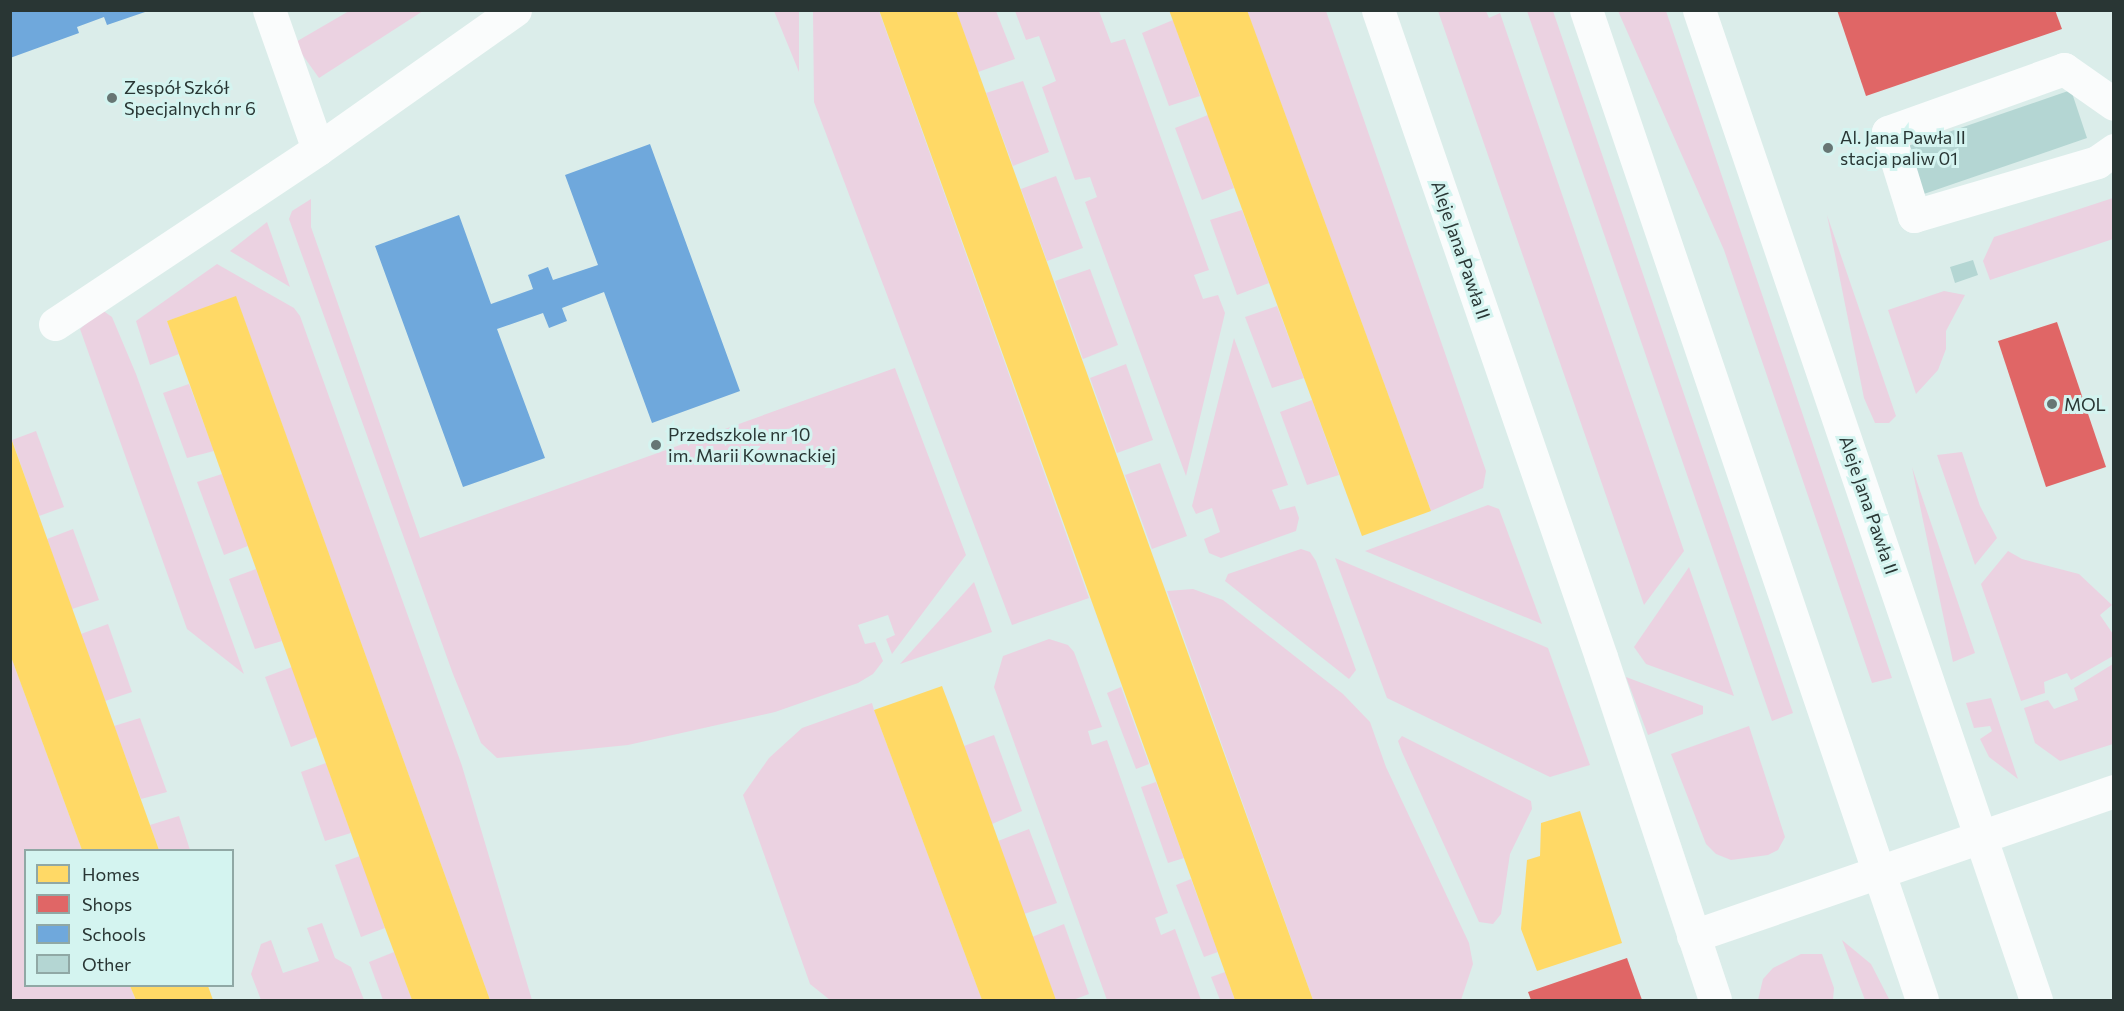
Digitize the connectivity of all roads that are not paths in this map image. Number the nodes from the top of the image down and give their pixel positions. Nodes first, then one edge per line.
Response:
1 (269, 10) edge
2 (515, 10) edge
3 (1378, 10) edge
4 (1586, 10) edge
5 (1699, 10) edge
6 (2114, 104) edge
7 (318, 149) junction
8 (2114, 150) edge
9 (55, 324) dead end
10 (2114, 791) edge
11 (1980, 835) junction
12 (1878, 871) junction
13 (1693, 936) junction
14 (1715, 1000) edge
15 (1922, 1000) edge
16 (2036, 1000) edge

1 - 7 main road
2 - 7 main road
3 - 13 main road, Aleje Jana Pawła II
4 - 12 main road
5 - 11 main road, Aleje Jana Pawła II
6 - 8 main road
7 - 9 main road
10 - 11 main road
11 - 12 main road
11 - 16 main road, Aleje Jana Pawła II
12 - 13 main road
12 - 15 main road
13 - 14 main road, Aleje Jana Pawła II

